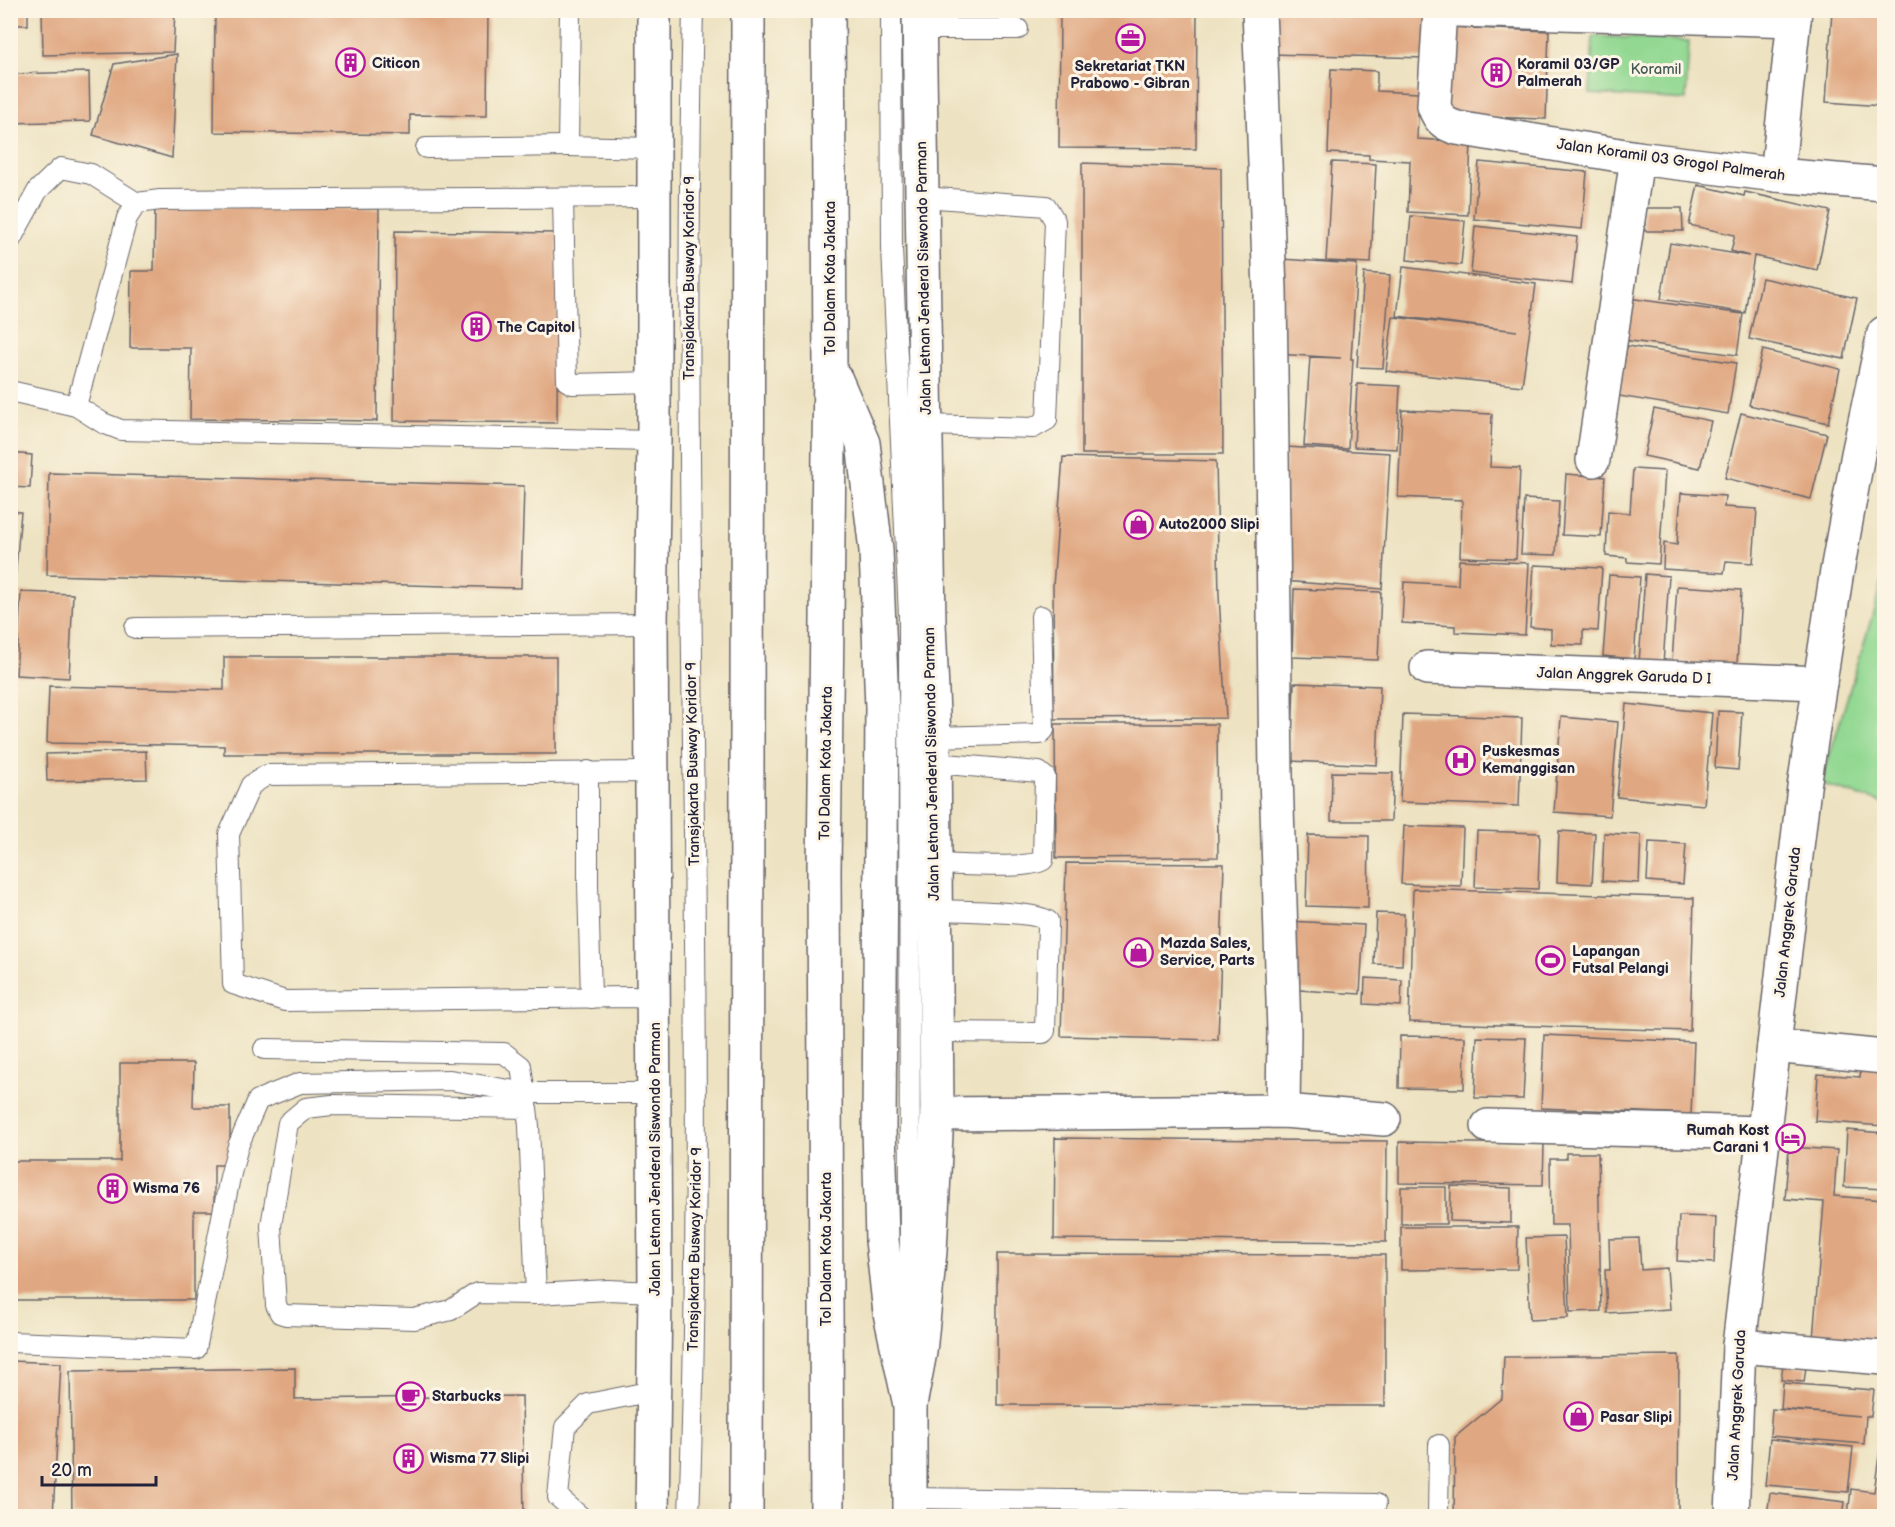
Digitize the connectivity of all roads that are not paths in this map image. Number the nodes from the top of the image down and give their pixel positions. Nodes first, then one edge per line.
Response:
1 (570, 10) edge
2 (654, 10) edge
3 (693, 10) edge
4 (748, 10) edge
5 (828, 10) edge
6 (891, 10) edge
7 (1260, 10) edge
8 (1440, 10) edge
9 (1457, 10) edge
10 (1794, 15) edge
11 (920, 20) edge
12 (1018, 29) dead end
13 (568, 146) junction
14 (426, 148) dead end
15 (652, 148) junction
16 (1637, 158) junction
17 (1777, 175) junction
18 (1884, 184) edge
19 (653, 197) junction
20 (923, 197) junction
21 (563, 198) junction
22 (137, 203) junction
23 (10, 241) edge
24 (1884, 333) edge
25 (830, 367) junction
26 (654, 382) junction
27 (10, 391) edge
28 (76, 406) junction
29 (926, 425) junction
30 (654, 441) junction
31 (1593, 460) dead end
32 (1041, 616) dead end
33 (651, 624) junction
34 (135, 628) dead end
35 (1427, 669) dead end
36 (1820, 683) junction
37 (934, 750) junction
38 (588, 771) junction
39 (652, 772) junction
40 (935, 864) junction
41 (936, 910) junction
42 (591, 998) junction
43 (654, 999) junction
44 (936, 1032) junction
45 (1774, 1046) junction
46 (264, 1049) dead end
47 (1884, 1057) edge
48 (655, 1093) junction
49 (526, 1100) junction
50 (1283, 1111) junction
51 (937, 1114) junction
52 (1384, 1119) dead end
53 (1488, 1126) dead end
54 (1764, 1133) junction
55 (655, 1292) junction
56 (536, 1294) junction
57 (10, 1342) edge
58 (1739, 1346) junction
59 (1884, 1358) edge
60 (653, 1391) junction
61 (910, 1405) junction
62 (1439, 1445) dead end
63 (1376, 1504) dead end
64 (910, 1507) edge
65 (580, 1516) edge
66 (652, 1516) edge
67 (689, 1516) edge
68 (746, 1516) edge
69 (827, 1516) edge
70 (1438, 1516) edge
71 (1732, 1516) edge

1 - 13 lane
2 - 15 main road, Jalan Letnan Jenderal Siswondo Parman
3 - 67 lane, Transjakarta Busway Koridor 9
4 - 68 main road
5 - 25 main road, Tol Dalam Kota Jakarta
6 - 61 lane
7 - 50 main road
8 - 16 main road, Jalan Koramil 03 Grogol Palmerah
9 - 10 main road
10 - 17 main road
11 - 12 lane
11 - 20 main road, Jalan Letnan Jenderal Siswondo Parman
13 - 14 lane
13 - 15 lane
15 - 19 main road, Jalan Letnan Jenderal Siswondo Parman
16 - 17 main road, Jalan Koramil 03 Grogol Palmerah
16 - 31 main road
17 - 18 main road, Jalan Koramil 03 Grogol Palmerah
19 - 21 lane
19 - 26 main road, Jalan Letnan Jenderal Siswondo Parman
20 - 29 main road, Jalan Letnan Jenderal Siswondo Parman
20 - 29 lane
21 - 22 lane
21 - 26 lane
22 - 23 lane
22 - 28 lane
24 - 36 main road, Jalan Anggrek Garuda
25 - 61 main road
25 - 69 main road, Tol Dalam Kota Jakarta
26 - 30 main road, Jalan Letnan Jenderal Siswondo Parman
27 - 28 lane
28 - 30 lane
29 - 37 main road, Jalan Letnan Jenderal Siswondo Parman
30 - 33 main road, Jalan Letnan Jenderal Siswondo Parman
32 - 37 lane
33 - 34 lane
33 - 39 main road, Jalan Letnan Jenderal Siswondo Parman
35 - 36 main road, Jalan Anggrek Garuda D I
36 - 45 main road, Jalan Anggrek Garuda
37 - 40 main road, Jalan Letnan Jenderal Siswondo Parman
37 - 40 lane
38 - 39 lane
38 - 42 lane
38 - 42 lane
39 - 43 main road, Jalan Letnan Jenderal Siswondo Parman
40 - 41 main road, Jalan Letnan Jenderal Siswondo Parman
41 - 44 main road, Jalan Letnan Jenderal Siswondo Parman
41 - 44 lane
42 - 43 lane
43 - 48 main road, Jalan Letnan Jenderal Siswondo Parman
44 - 51 main road, Jalan Letnan Jenderal Siswondo Parman
45 - 47 main road
45 - 54 main road, Jalan Anggrek Garuda
46 - 49 lane
48 - 49 lane
48 - 55 main road, Jalan Letnan Jenderal Siswondo Parman
49 - 56 lane
49 - 56 lane
49 - 57 lane
50 - 51 main road
50 - 52 main road
51 - 61 main road, Jalan Letnan Jenderal Siswondo Parman
53 - 54 main road
54 - 58 main road, Jalan Anggrek Garuda
55 - 56 lane
55 - 60 main road, Jalan Letnan Jenderal Siswondo Parman
58 - 59 main road
58 - 71 main road, Jalan Anggrek Garuda
60 - 65 lane
60 - 66 main road, Jalan Letnan Jenderal Siswondo Parman
61 - 64 main road, Jalan Letnan Jenderal Siswondo Parman
62 - 70 lane
63 - 64 lane

